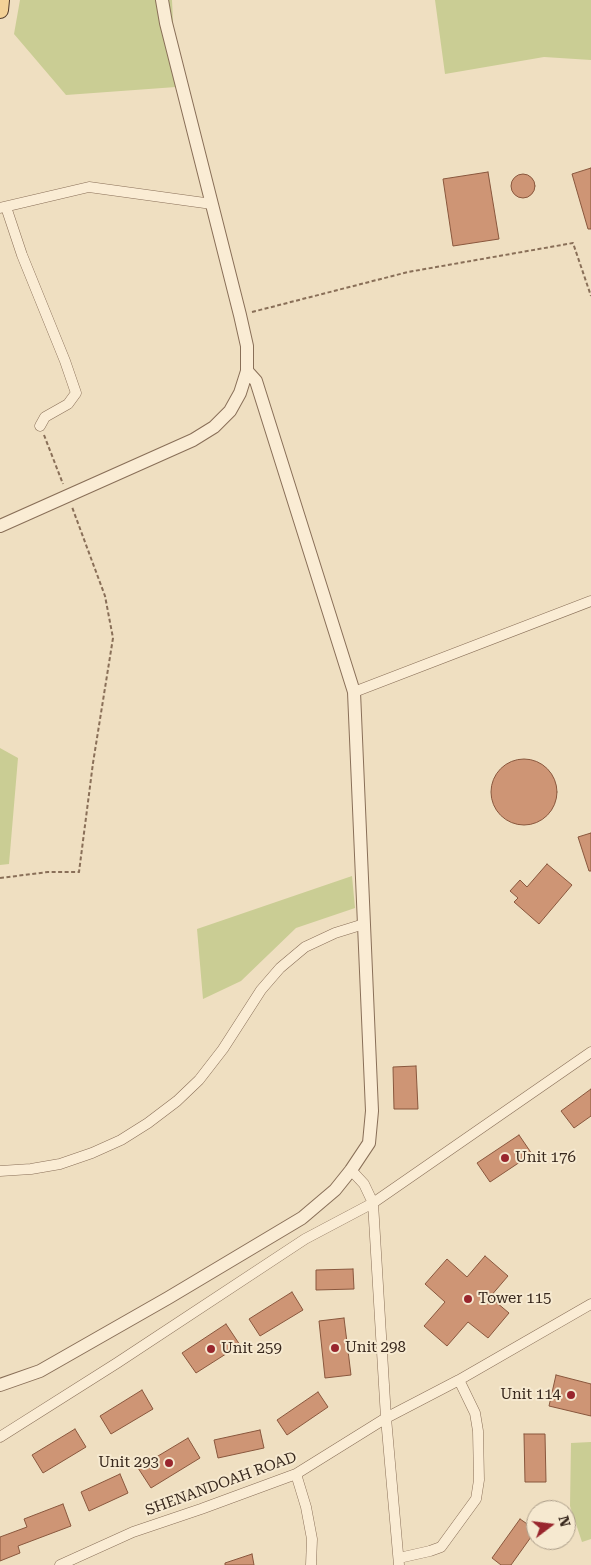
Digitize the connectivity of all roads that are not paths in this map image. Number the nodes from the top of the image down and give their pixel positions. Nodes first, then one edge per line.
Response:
1 (1, 0) edge
2 (162, 0) edge
3 (0, 10) edge
4 (212, 204) junction
5 (3, 207) edge
6 (247, 371) junction
7 (40, 426) road end
8 (0, 526) edge
9 (591, 601) edge
10 (354, 692) junction
11 (364, 924) junction
12 (591, 1052) edge
13 (351, 1170) junction
14 (0, 1171) edge
15 (373, 1203) junction
16 (591, 1304) edge
17 (459, 1380) junction
18 (0, 1385) edge
19 (386, 1418) junction
20 (0, 1437) edge
21 (296, 1474) junction
22 (399, 1562) edge
23 (60, 1565) edge
24 (311, 1565) edge

1 - 3 main road
2 - 4 street
4 - 5 street
4 - 6 street
5 - 7 street
6 - 8 street
6 - 10 street
9 - 10 street
10 - 11 street
11 - 13 street
11 - 14 street
12 - 15 street
13 - 15 street
13 - 18 street
15 - 19 street
15 - 20 street
16 - 17 street, SHENANDOAH ROAD
17 - 19 street, SHENANDOAH ROAD
17 - 22 street
19 - 21 street, SHENANDOAH ROAD
19 - 22 street
21 - 23 street, SHENANDOAH ROAD
21 - 24 street

